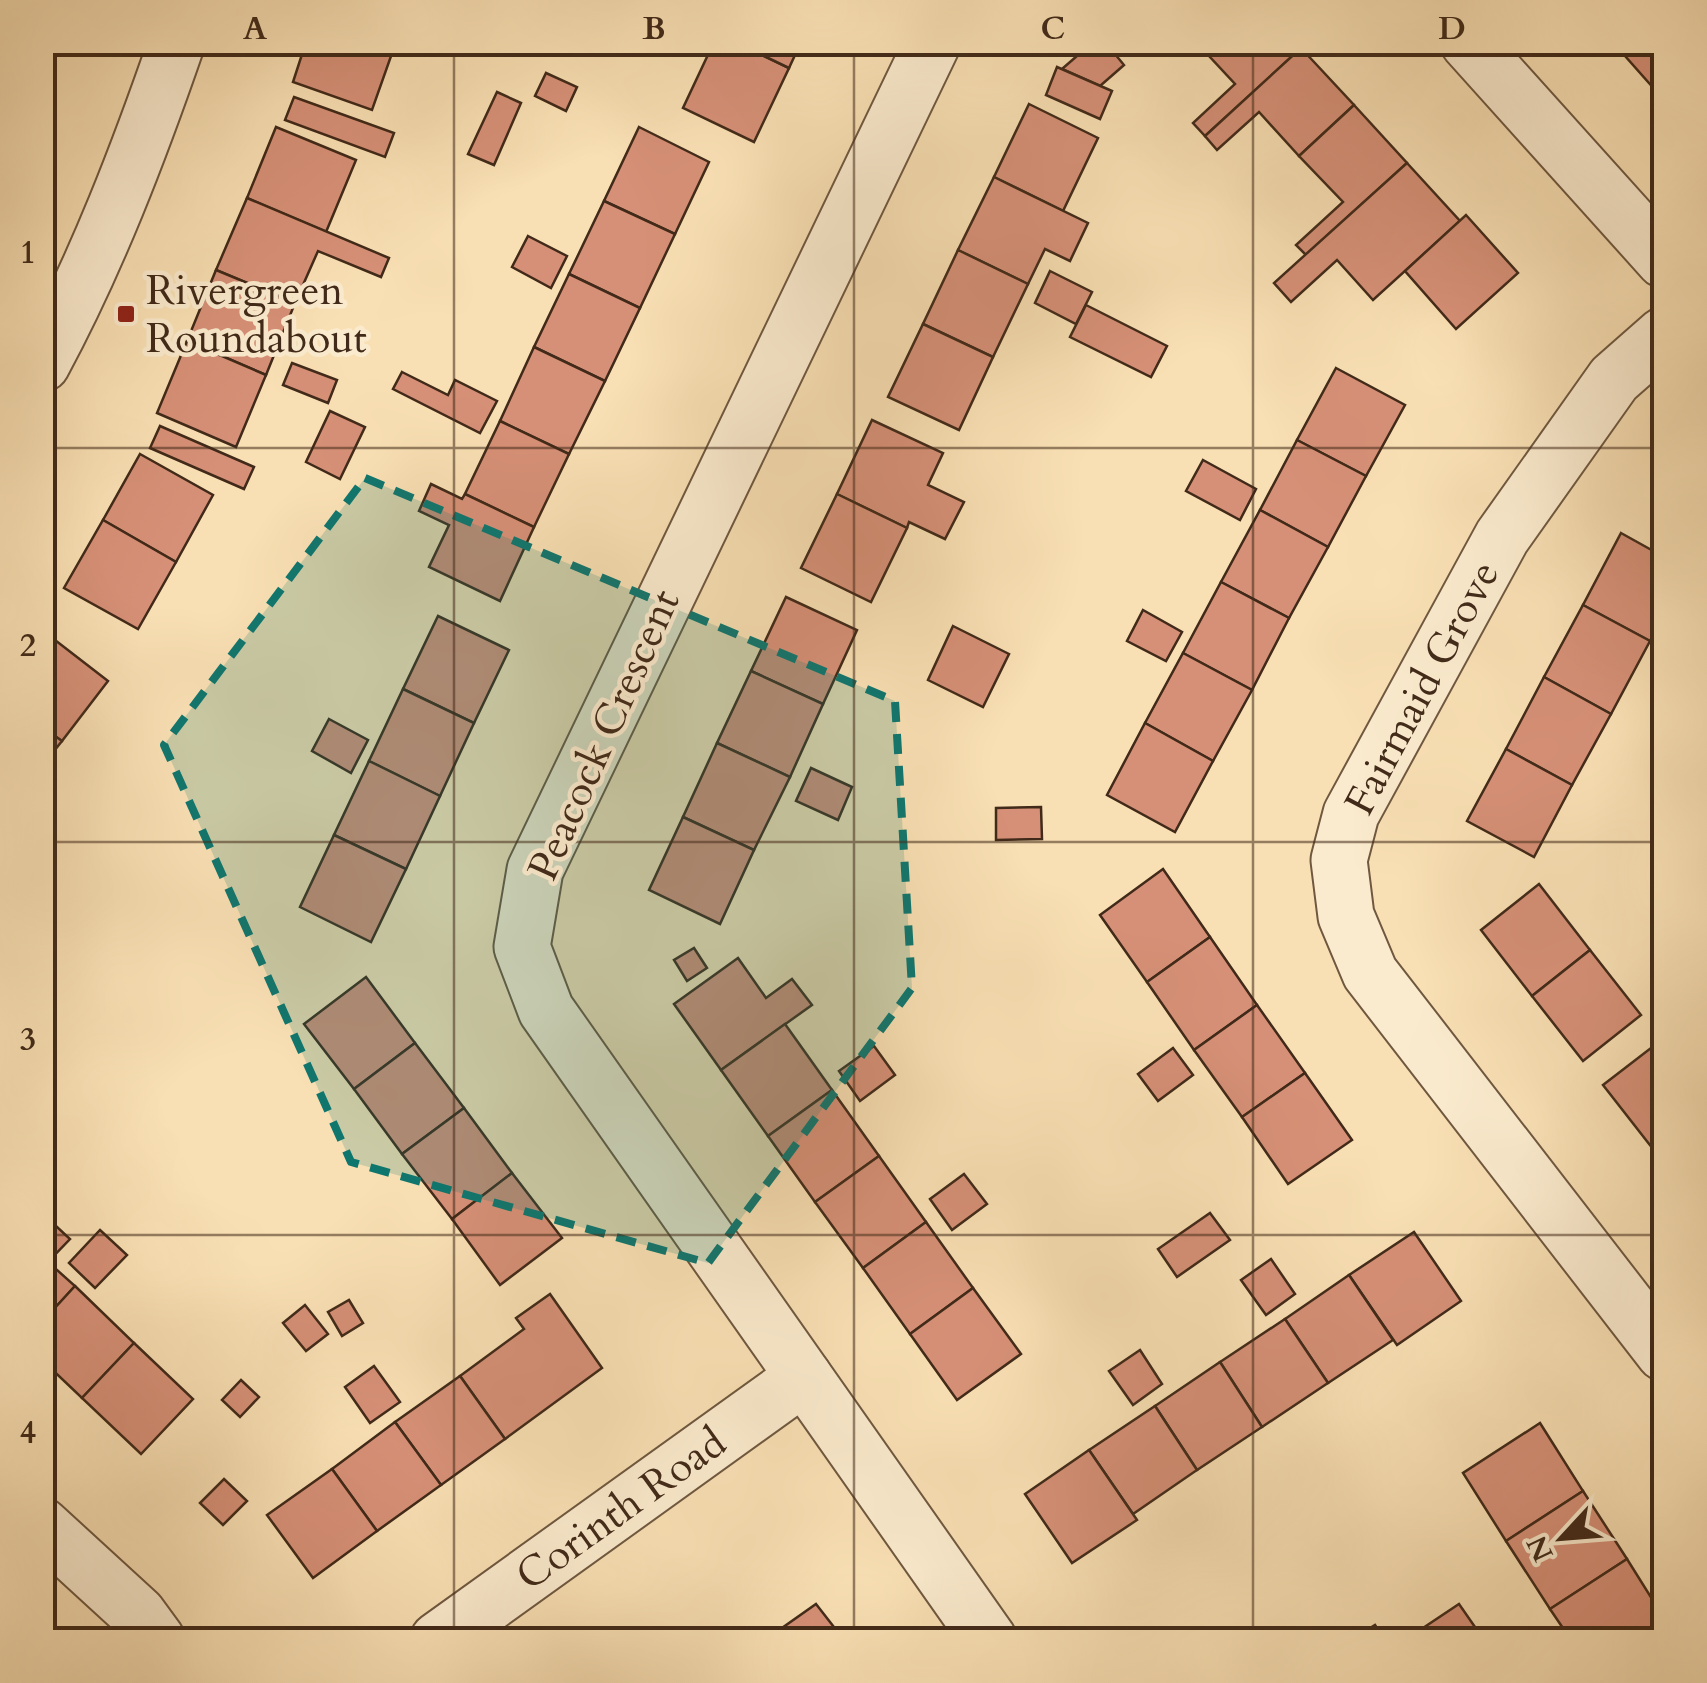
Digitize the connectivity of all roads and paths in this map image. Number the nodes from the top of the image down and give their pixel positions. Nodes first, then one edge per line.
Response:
1 (177, 42) edge
2 (933, 42) edge
3 (1468, 42) edge
4 (1664, 260) edge
5 (1664, 335) edge
6 (42, 364) edge
7 (1664, 1353) edge
8 (804, 1377) junction
9 (42, 1526) edge
10 (157, 1640) edge
11 (438, 1640) edge
12 (989, 1640) edge

1 - 6 street
2 - 8 street, Peacock Crescent
3 - 4 street
5 - 7 street, Fairmaid Grove
8 - 11 street, Corinth Road
8 - 12 street, Peacock Crescent
9 - 10 street

